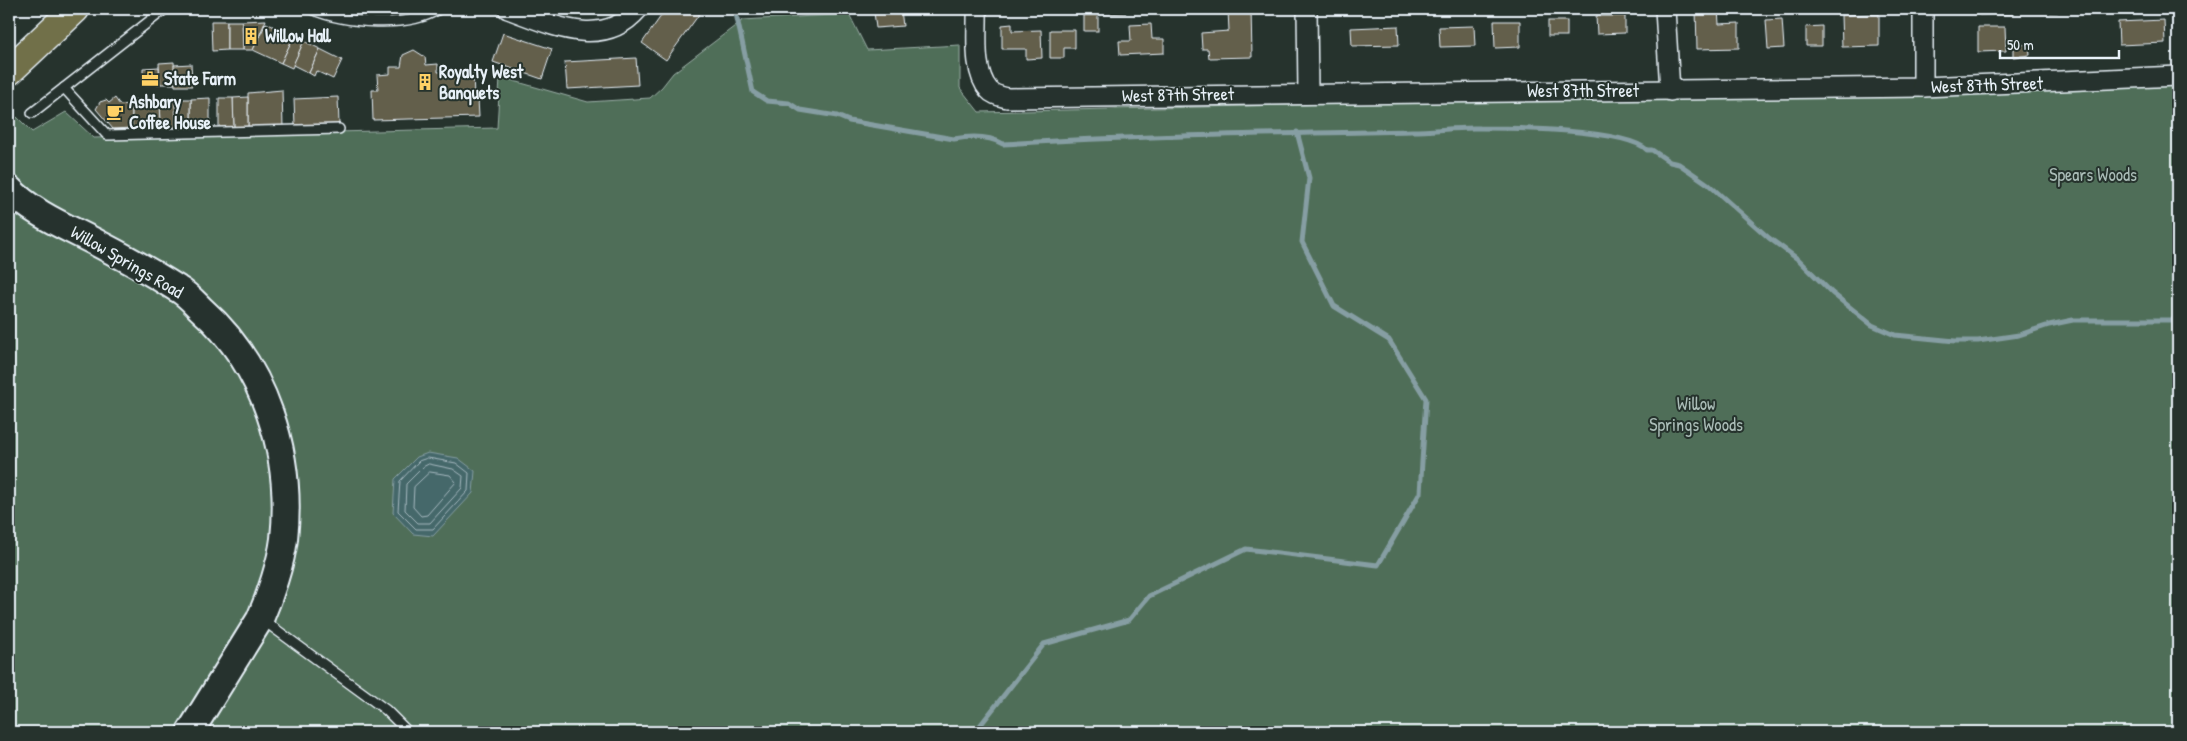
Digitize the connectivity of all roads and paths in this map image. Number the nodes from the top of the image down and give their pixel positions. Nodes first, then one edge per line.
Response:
1 (166, 9) edge
2 (311, 9) edge
3 (342, 9) edge
4 (439, 9) edge
5 (508, 9) edge
6 (638, 9) edge
7 (977, 9) edge
8 (1307, 9) edge
9 (1665, 9) edge
10 (1923, 9) edge
11 (65, 17) edge
12 (350, 19) junction
13 (9, 48) edge
14 (9, 71) edge
15 (2178, 76) edge
16 (1923, 87) junction
17 (64, 88) junction
18 (1670, 91) junction
19 (1308, 93) junction
20 (32, 113) dead end
21 (339, 129) dead end
22 (9, 189) edge
23 (260, 619) junction
24 (190, 732) edge
25 (408, 732) edge

1 - 17 lane
2 - 12 lane
3 - 12 lane
4 - 12 lane
5 - 6 street
7 - 19 street, West 87th Street
8 - 19 street
9 - 18 street
10 - 16 street
11 - 13 main road
11 - 14 main road
15 - 16 street, West 87th Street
16 - 18 street, West 87th Street
17 - 20 lane
17 - 21 lane
18 - 19 street, West 87th Street
22 - 23 street, Willow Springs Road
23 - 24 street, Willow Springs Road
23 - 25 lane

